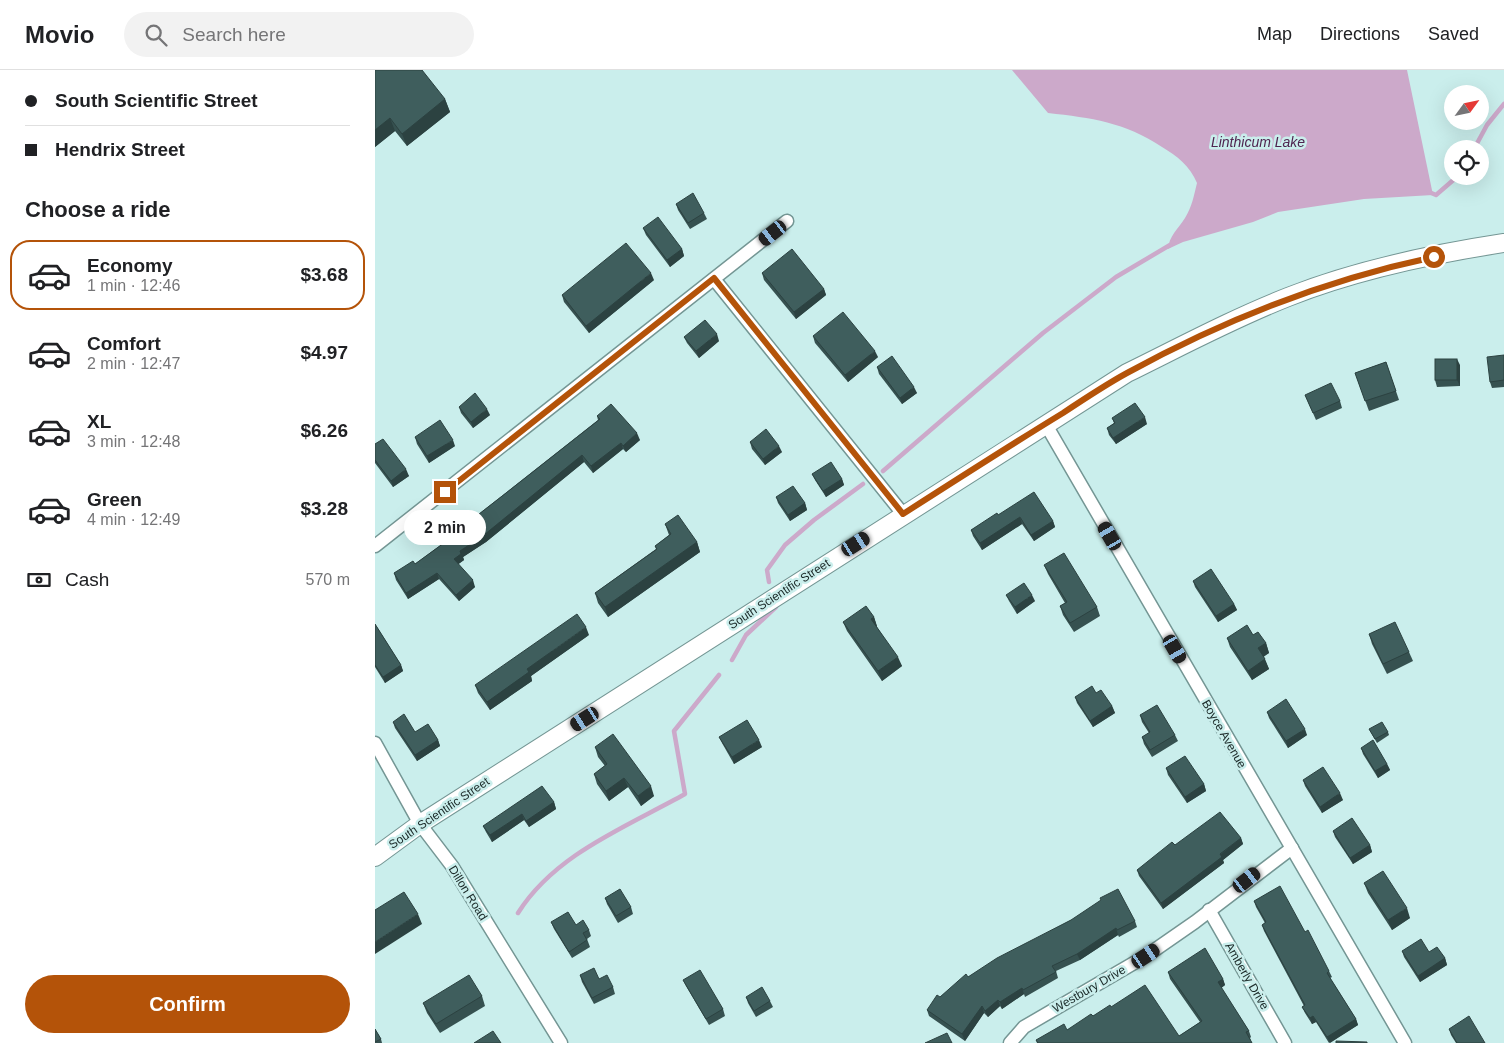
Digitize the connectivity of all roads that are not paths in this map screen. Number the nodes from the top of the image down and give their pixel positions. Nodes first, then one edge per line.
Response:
1 (787, 221) dead end
2 (1504, 243) edge
3 (714, 278) junction
4 (1045, 423) junction
5 (903, 514) junction
6 (375, 546) edge
7 (375, 743) edge
8 (420, 824) junction
9 (1292, 848) junction
10 (375, 857) edge
11 (1209, 910) junction
12 (561, 1043) edge
13 (1010, 1043) edge
14 (1285, 1043) edge
15 (1405, 1043) edge

1 - 3 street
2 - 4 street, South Scientific Street
3 - 5 street
3 - 6 street
4 - 5 street, South Scientific Street
4 - 9 street, Boyce Avenue
5 - 8 street, South Scientific Street
7 - 8 street, Dillon Road
8 - 10 street, South Scientific Street
8 - 12 street, Dillon Road
9 - 11 street, Westbury Drive
9 - 15 street, Boyce Avenue
11 - 13 street, Westbury Drive
11 - 14 street, Amberly Drive

